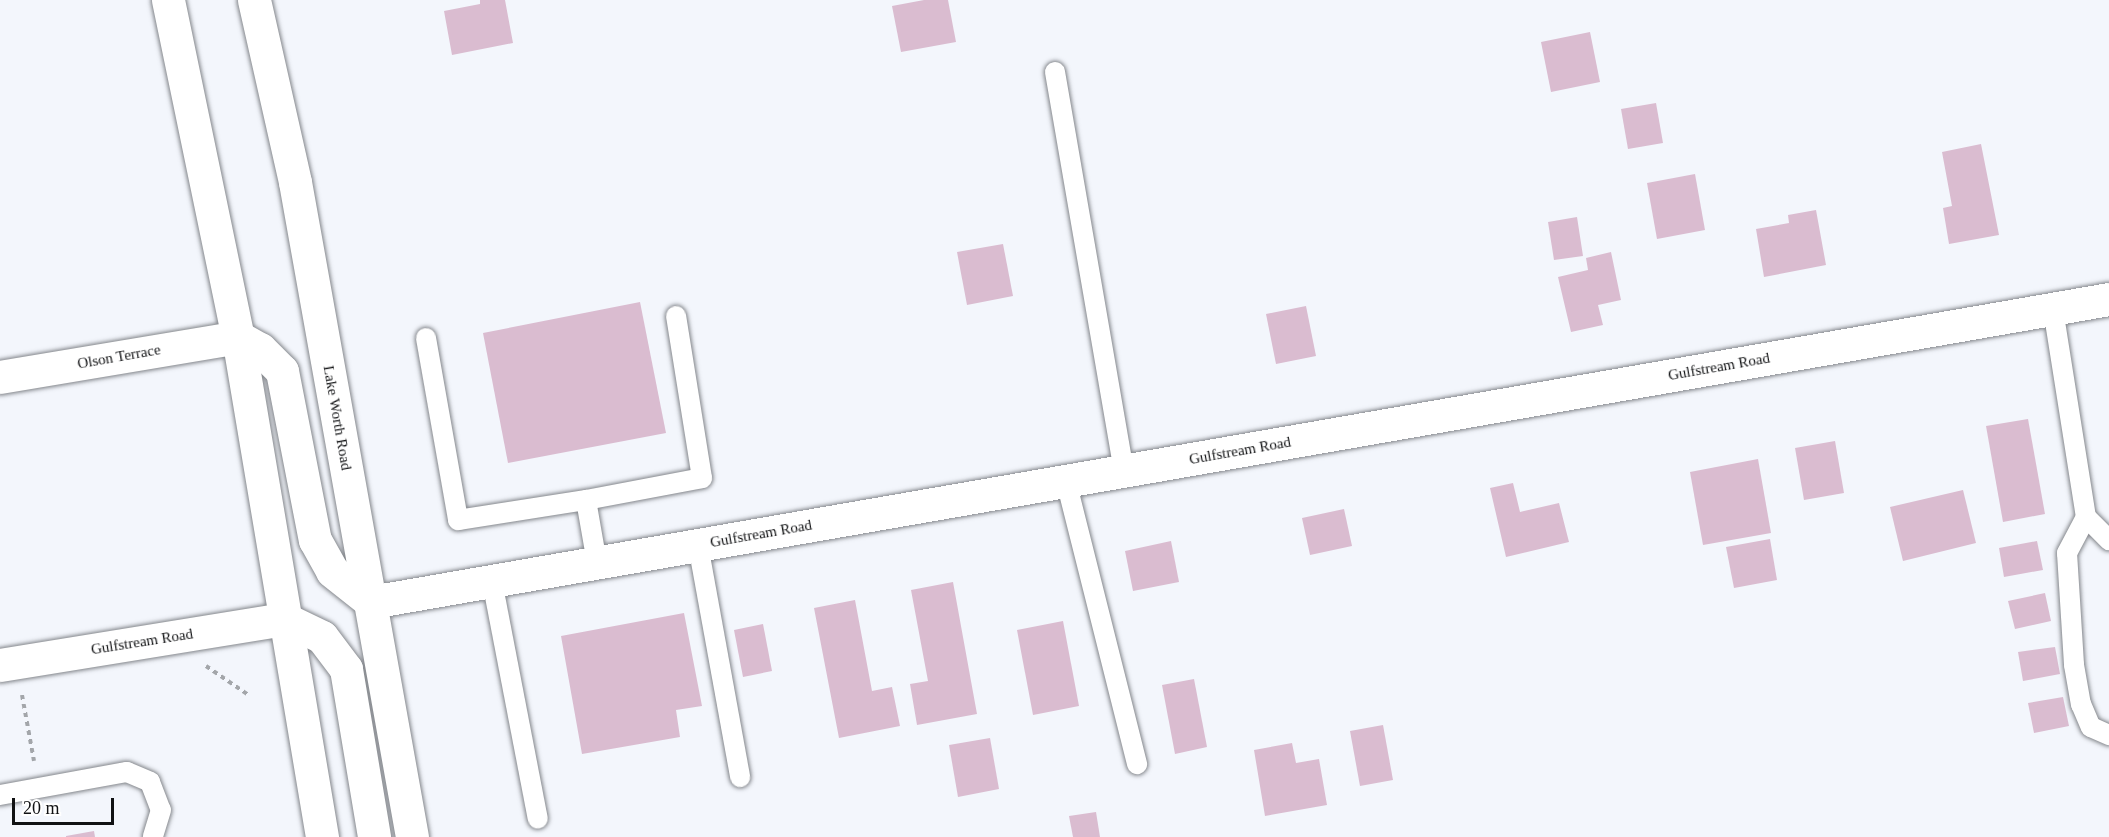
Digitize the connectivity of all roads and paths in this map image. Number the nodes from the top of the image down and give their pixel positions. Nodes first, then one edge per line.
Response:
1 (168, 0) edge
2 (254, 0) edge
3 (1054, 72) dead end
4 (2109, 299) edge
5 (2053, 309) junction
6 (676, 316) dead end
7 (238, 337) junction
8 (426, 338) dead end
9 (0, 377) edge
10 (1124, 471) junction
11 (1066, 481) junction
12 (586, 500) junction
13 (2086, 517) junction
14 (2109, 540) edge
15 (698, 545) junction
16 (597, 563) junction
17 (492, 581) junction
18 (371, 602) junction
19 (285, 619) junction
20 (201, 663) dead end
21 (0, 665) edge
22 (34, 693) dead end
23 (250, 696) dead end
24 (2109, 735) edge
25 (1137, 764) dead end
26 (35, 768) dead end
27 (740, 777) dead end
28 (0, 795) edge
29 (538, 819) dead end
30 (153, 837) edge
31 (322, 837) edge
32 (374, 837) edge
33 (412, 837) edge

1 - 7 street
2 - 18 street, Lake Worth Road
3 - 10 lane
4 - 5 street, Gulfstream Road
5 - 10 street, Gulfstream Road
5 - 13 lane
6 - 12 lane
7 - 9 street, Olson Terrace
7 - 18 street
7 - 19 street
8 - 12 lane
10 - 11 street, Gulfstream Road
11 - 15 street, Gulfstream Road
11 - 25 lane
12 - 16 lane
13 - 14 lane
13 - 24 lane
15 - 16 street, Gulfstream Road
15 - 27 lane
16 - 17 street, Gulfstream Road
17 - 18 street, Gulfstream Road
17 - 29 lane
18 - 33 street, Lake Worth Road
19 - 21 street, Gulfstream Road
19 - 31 street
19 - 32 street
20 - 23 path
22 - 26 path
28 - 30 lane

